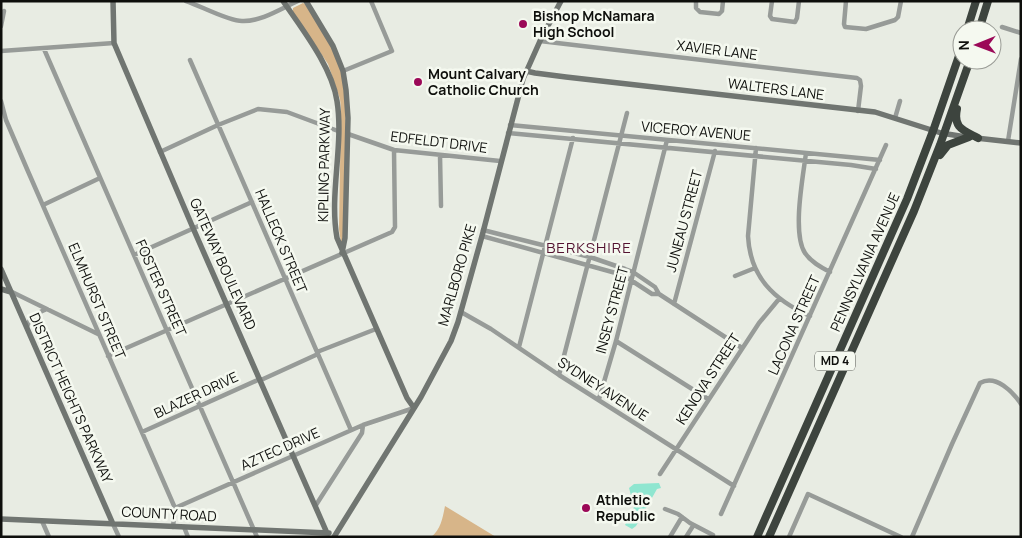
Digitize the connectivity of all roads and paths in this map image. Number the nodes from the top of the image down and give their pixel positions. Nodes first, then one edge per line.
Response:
1 (113, 1) edge
2 (186, 1) edge
3 (298, 1) edge
4 (306, 1) edge
5 (372, 1) edge
6 (562, 1) edge
7 (696, 1) edge
8 (723, 1) edge
9 (772, 1) edge
10 (799, 1) edge
11 (846, 1) edge
12 (902, 1) edge
13 (976, 1) edge
14 (988, 1) edge
15 (285, 4) edge
16 (4, 11) dead end
17 (970, 20) edge
18 (982, 20) edge
19 (1, 26) edge
20 (1002, 27) dead end
21 (1021, 33) edge
22 (540, 40) junction
23 (114, 44) junction
24 (44, 49) junction
25 (1, 51) edge
26 (1021, 59) edge
27 (190, 60) dead end
28 (954, 70) edge
29 (967, 70) edge
30 (343, 71) junction
31 (526, 71) junction
32 (961, 86) junction
33 (1, 101) edge
34 (900, 101) dead end
35 (858, 110) junction
36 (627, 113) dead end
37 (895, 118) junction
38 (218, 125) junction
39 (510, 125) junction
40 (338, 131) junction
41 (934, 131) junction
42 (574, 132) junction
43 (508, 133) junction
44 (348, 134) junction
45 (944, 134) junction
46 (621, 135) junction
47 (969, 137) junction
48 (978, 138) junction
49 (572, 139) junction
50 (667, 140) junction
51 (1008, 141) junction
52 (619, 143) junction
53 (1021, 143) edge
54 (716, 144) junction
55 (886, 145) dead end
56 (665, 148) junction
57 (756, 148) junction
58 (394, 150) junction
59 (160, 152) junction
60 (715, 152) junction
61 (806, 152) junction
62 (440, 155) junction
63 (755, 156) junction
64 (805, 160) junction
65 (880, 160) junction
66 (500, 161) junction
67 (876, 169) junction
68 (930, 172) junction
69 (100, 178) junction
70 (252, 202) junction
71 (43, 205) junction
72 (441, 206) dead end
73 (193, 228) junction
74 (483, 233) junction
75 (545, 246) junction
76 (342, 253) junction
77 (544, 253) junction
78 (134, 254) junction
79 (590, 257) junction
80 (588, 265) junction
81 (755, 268) junction
82 (633, 272) junction
83 (830, 272) junction
84 (2, 273) edge
85 (734, 276) dead end
86 (285, 278) junction
87 (631, 281) junction
88 (1, 289) edge
89 (11, 292) junction
90 (659, 294) junction
91 (779, 299) junction
92 (226, 304) junction
93 (674, 304) junction
94 (48, 309) junction
95 (461, 312) junction
96 (810, 316) junction
97 (27, 327) junction
98 (376, 329) junction
99 (167, 330) junction
100 (98, 334) junction
101 (616, 341) junction
102 (519, 347) junction
103 (742, 348) junction
104 (318, 353) junction
105 (108, 356) junction
106 (559, 375) junction
107 (260, 380) junction
108 (598, 399) junction
109 (708, 399) junction
110 (1021, 404) edge
111 (201, 406) junction
112 (414, 408) junction
113 (363, 425) junction
114 (351, 430) junction
115 (142, 432) junction
116 (676, 450) junction
117 (293, 457) junction
118 (660, 474) dead end
119 (233, 482) junction
120 (734, 486) junction
121 (316, 505) junction
122 (175, 508) junction
123 (665, 508) dead end
124 (721, 514) dead end
125 (682, 517) junction
126 (1, 519) edge
127 (42, 521) junction
128 (113, 524) junction
129 (694, 526) junction
130 (173, 527) junction
131 (184, 527) junction
132 (254, 530) junction
133 (327, 533) junction
134 (714, 535) dead end
135 (336, 536) edge
136 (49, 537) edge
137 (119, 537) edge
138 (188, 537) edge
139 (257, 537) edge
140 (670, 537) edge
141 (686, 537) edge
142 (757, 537) edge
143 (769, 537) edge
144 (789, 537) edge
145 (901, 537) edge
146 (912, 537) edge

1 - 23 street, GATEWAY BOULEVARD
2 - 15 street
3 - 15 street
4 - 30 street, KIPLING PARKWAY
5 - 30 street
6 - 22 street, MARLBORO PIKE
7 - 8 street
9 - 10 street
11 - 12 street
13 - 17 highway
14 - 18 highway
15 - 40 street, KIPLING PARKWAY
16 - 19 street
20 - 21 street
22 - 31 street, MARLBORO PIKE
22 - 35 street, XAVIER LANE
23 - 24 street
23 - 59 street, GATEWAY BOULEVARD
24 - 25 street
24 - 69 street, FOSTER STREET
26 - 51 street
27 - 38 street, HALLECK STREET
28 - 41 highway, PENNSYLVANIA AVENUE / MD 4
29 - 32 highway, PENNSYLVANIA AVENUE / MD 4
30 - 44 street, KIPLING PARKWAY
31 - 35 street, WALTERS LANE
31 - 39 street, MARLBORO PIKE
32 - 45 highway, PENNSYLVANIA AVENUE / MD 4
32 - 48 highway
33 - 71 street, ELMHURST STREET
34 - 37 street
35 - 37 street, WALTERS LANE
36 - 46 street
37 - 41 street, WALTERS LANE
38 - 40 street
38 - 59 street
38 - 70 street, HALLECK STREET
39 - 42 street, VICEROY AVENUE
39 - 43 street, MARLBORO PIKE
40 - 76 street, KIPLING PARKWAY
41 - 45 street, WALTERS LANE
41 - 142 highway, PENNSYLVANIA AVENUE / MD 4
42 - 46 street, VICEROY AVENUE
42 - 49 street
43 - 49 street, VICEROY AVENUE
43 - 66 street, MARLBORO PIKE
44 - 58 street, EDFELDT DRIVE
44 - 76 street, KIPLING PARKWAY
45 - 47 street, WALTERS LANE
45 - 68 highway, PENNSYLVANIA AVENUE / MD 4
46 - 50 street, VICEROY AVENUE
46 - 52 street
47 - 48 street, WALTERS LANE
47 - 68 highway
48 - 51 street, WALTERS LANE
49 - 52 street, VICEROY AVENUE
49 - 75 street
50 - 54 street, VICEROY AVENUE
50 - 56 street, INSEY STREET
51 - 53 street, WALTERS LANE
52 - 56 street, VICEROY AVENUE
52 - 79 street
54 - 57 street, VICEROY AVENUE
54 - 60 street, JUNEAU STREET
55 - 65 street, LACONA STREET
56 - 60 street, VICEROY AVENUE
56 - 82 street, INSEY STREET
57 - 61 street, VICEROY AVENUE
57 - 63 street
58 - 62 street, EDFELDT DRIVE
58 - 76 street
59 - 73 street, GATEWAY BOULEVARD
60 - 63 street, VICEROY AVENUE
60 - 93 street, JUNEAU STREET
61 - 64 street
61 - 65 street, VICEROY AVENUE
62 - 66 street, EDFELDT DRIVE
62 - 72 street
63 - 64 street, VICEROY AVENUE
63 - 81 street
64 - 67 street, VICEROY AVENUE
64 - 83 street
65 - 67 street, LACONA STREET
66 - 74 street, MARLBORO PIKE
67 - 83 street, LACONA STREET
68 - 143 highway, PENNSYLVANIA AVENUE / MD 4
69 - 71 street
69 - 78 street, FOSTER STREET
70 - 73 street
70 - 86 street, HALLECK STREET
71 - 100 street, ELMHURST STREET
73 - 78 street
73 - 92 street, GATEWAY BOULEVARD
74 - 75 street
74 - 77 street
74 - 95 street, MARLBORO PIKE
75 - 77 street
75 - 79 street
76 - 86 street
76 - 98 street, KIPLING PARKWAY
77 - 80 street
77 - 102 street
78 - 99 street, FOSTER STREET
79 - 80 street
79 - 82 street
80 - 87 street
80 - 106 street
81 - 85 street
81 - 91 street
82 - 87 street, INSEY STREET
82 - 90 street
83 - 96 street, LACONA STREET
84 - 89 street, DISTRICT HEIGHTS PARKWAY
86 - 92 street
86 - 104 street, HALLECK STREET
87 - 90 street
87 - 101 street, INSEY STREET
88 - 89 street
89 - 94 street
89 - 97 street, DISTRICT HEIGHTS PARKWAY
90 - 93 street
91 - 96 street
91 - 103 street, KENOVA STREET
92 - 99 street
92 - 107 street, GATEWAY BOULEVARD
93 - 103 street
94 - 97 street
94 - 100 street
95 - 102 street, SYDNEY AVENUE
95 - 112 street, MARLBORO PIKE
96 - 120 street, LACONA STREET
97 - 128 street, DISTRICT HEIGHTS PARKWAY
98 - 104 street, BLAZER DRIVE
98 - 112 street, KIPLING PARKWAY
99 - 105 street
99 - 111 street, FOSTER STREET
100 - 105 street, ELMHURST STREET
101 - 108 street, INSEY STREET
101 - 109 street
102 - 106 street, SYDNEY AVENUE
103 - 109 street, KENOVA STREET
104 - 107 street, BLAZER DRIVE
104 - 114 street, HALLECK STREET
105 - 115 street, ELMHURST STREET
106 - 108 street, SYDNEY AVENUE
107 - 111 street, BLAZER DRIVE
107 - 117 street, GATEWAY BOULEVARD
108 - 116 street, SYDNEY AVENUE
109 - 116 street, KENOVA STREET
110 - 146 street
111 - 115 street, BLAZER DRIVE
111 - 119 street, FOSTER STREET
112 - 113 street, AZTEC DRIVE
112 - 135 street, MARLBORO PIKE
113 - 114 street, AZTEC DRIVE
113 - 121 street
114 - 117 street, AZTEC DRIVE
115 - 122 street, ELMHURST STREET
116 - 118 street, KENOVA STREET
116 - 120 street, SYDNEY AVENUE
117 - 119 street, AZTEC DRIVE
117 - 121 street, GATEWAY BOULEVARD
119 - 122 street, AZTEC DRIVE
119 - 132 street, FOSTER STREET
120 - 124 street, LACONA STREET
121 - 133 street, GATEWAY BOULEVARD
122 - 130 street
123 - 125 street
125 - 129 street
125 - 140 street
126 - 127 street, COUNTY ROAD
127 - 128 street, COUNTY ROAD
127 - 136 street
128 - 130 street, COUNTY ROAD
128 - 137 street, DISTRICT HEIGHTS PARKWAY
129 - 134 street
129 - 141 street
130 - 131 street, COUNTY ROAD
131 - 132 street, COUNTY ROAD
131 - 138 street
132 - 133 street, COUNTY ROAD
132 - 139 street, FOSTER STREET
133 - 135 street, COUNTY ROAD
144 - 145 street

